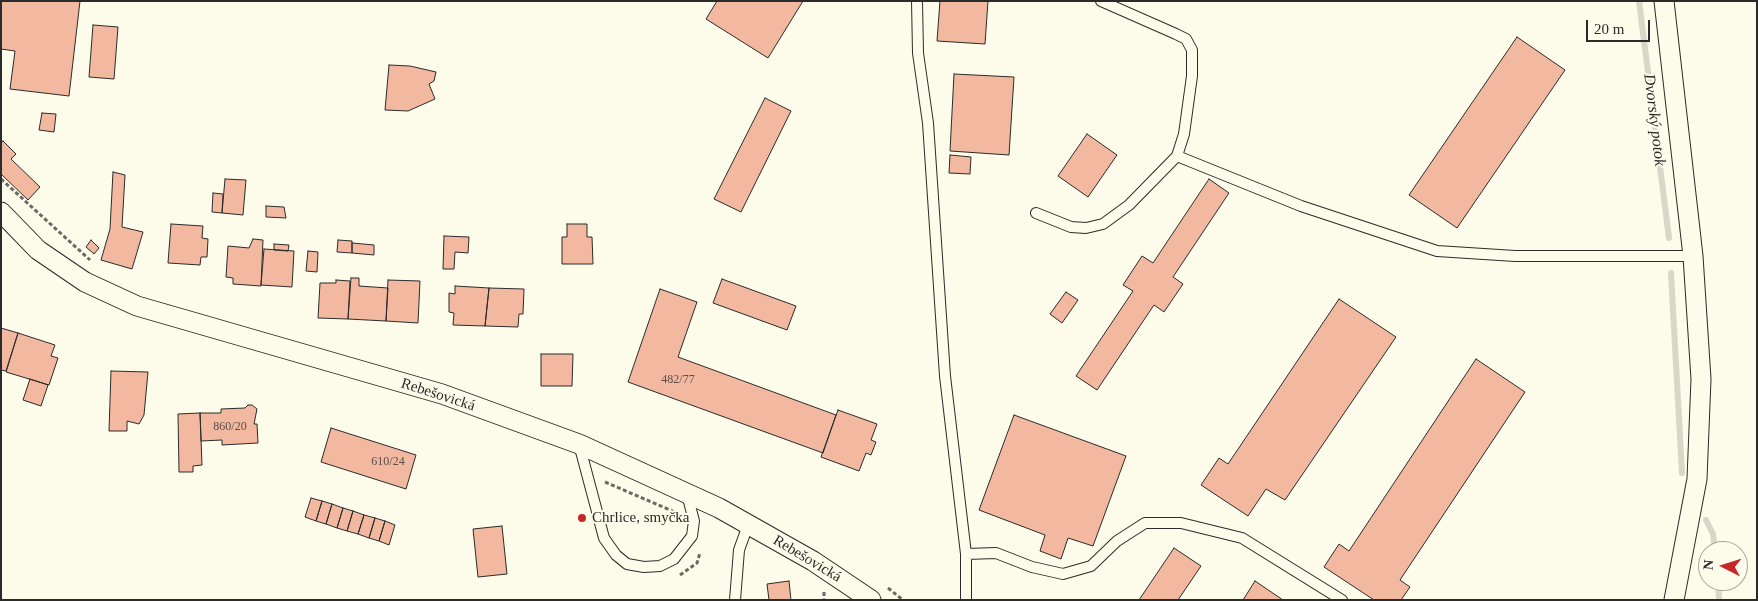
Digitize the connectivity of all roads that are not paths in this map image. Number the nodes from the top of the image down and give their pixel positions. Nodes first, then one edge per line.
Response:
1 (916, 1) edge
2 (1101, 1) edge
3 (1664, 1) edge
4 (1177, 156) junction
5 (1, 212) edge
6 (1036, 213) dead end
7 (1693, 256) junction
8 (579, 444) junction
9 (687, 494) junction
10 (748, 524) junction
11 (966, 554) junction
12 (735, 600) edge
13 (871, 600) edge
14 (966, 600) edge
15 (1342, 600) edge
16 (1674, 600) edge

1 - 11 lane
2 - 4 lane
3 - 7 street
4 - 6 lane
4 - 7 lane
5 - 8 street, Rebešovická
7 - 16 street
8 - 9 street, Rebešovická
8 - 9 lane
9 - 10 street, Rebešovická
10 - 12 lane
10 - 13 street, Rebešovická
11 - 14 lane
11 - 15 lane

